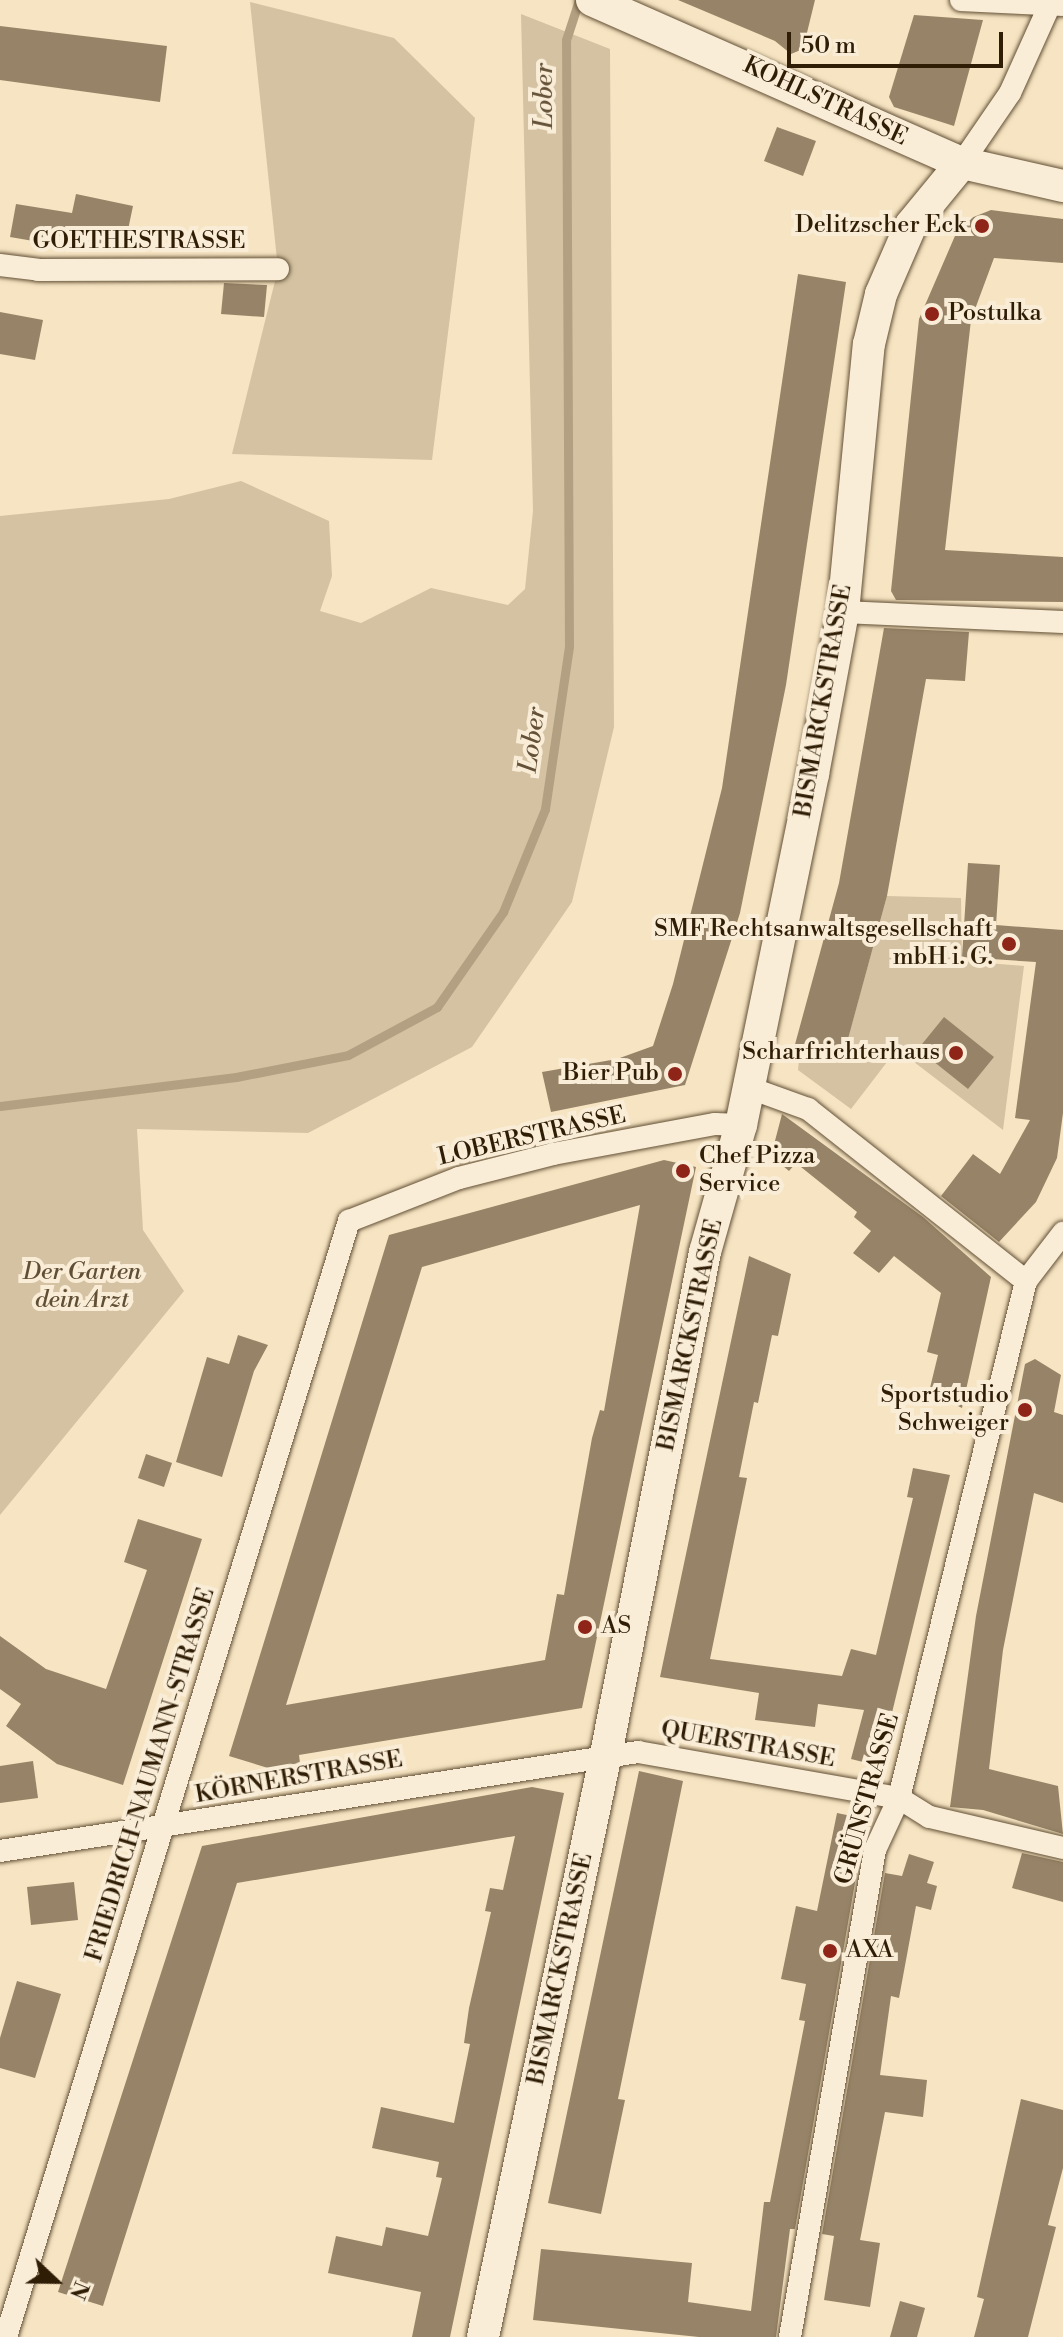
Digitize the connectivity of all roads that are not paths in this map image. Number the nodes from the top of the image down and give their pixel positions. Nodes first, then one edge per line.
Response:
1 (592, 0) edge
2 (961, 0) edge
3 (1055, 3) edge
4 (962, 163) junction
5 (1063, 186) edge
6 (0, 265) edge
7 (278, 269) dead end
8 (843, 612) junction
9 (1063, 622) edge
10 (750, 1088) junction
11 (741, 1125) junction
12 (345, 1228) joint
13 (1063, 1233) edge
14 (1026, 1281) junction
15 (606, 1754) junction
16 (899, 1798) junction
17 (162, 1828) junction
18 (1063, 1848) edge
19 (0, 1851) edge
20 (6, 2337) edge
21 (483, 2337) edge
22 (790, 2337) edge

1 - 4 street, KOHLSTRASSE
2 - 3 street
3 - 4 street
4 - 5 street, KOHLSTRASSE
4 - 8 street, BISMARCKSTRASSE
6 - 7 street, GOETHESTRASSE
8 - 9 street
8 - 10 street, BISMARCKSTRASSE
10 - 11 street, BISMARCKSTRASSE
10 - 14 street
11 - 12 street, LOBERSTRASSE
11 - 15 street, BISMARCKSTRASSE
12 - 17 street, FRIEDRICH-NAUMANN-STRASSE
13 - 14 street
14 - 16 street, GRÜNSTRASSE
15 - 16 street, QUERSTRASSE
15 - 17 street, KÖRNERSTRASSE
15 - 21 street, BISMARCKSTRASSE
16 - 18 street, QUERSTRASSE
16 - 22 street, GRÜNSTRASSE
17 - 19 street, KÖRNERSTRASSE
17 - 20 street, FRIEDRICH-NAUMANN-STRASSE

